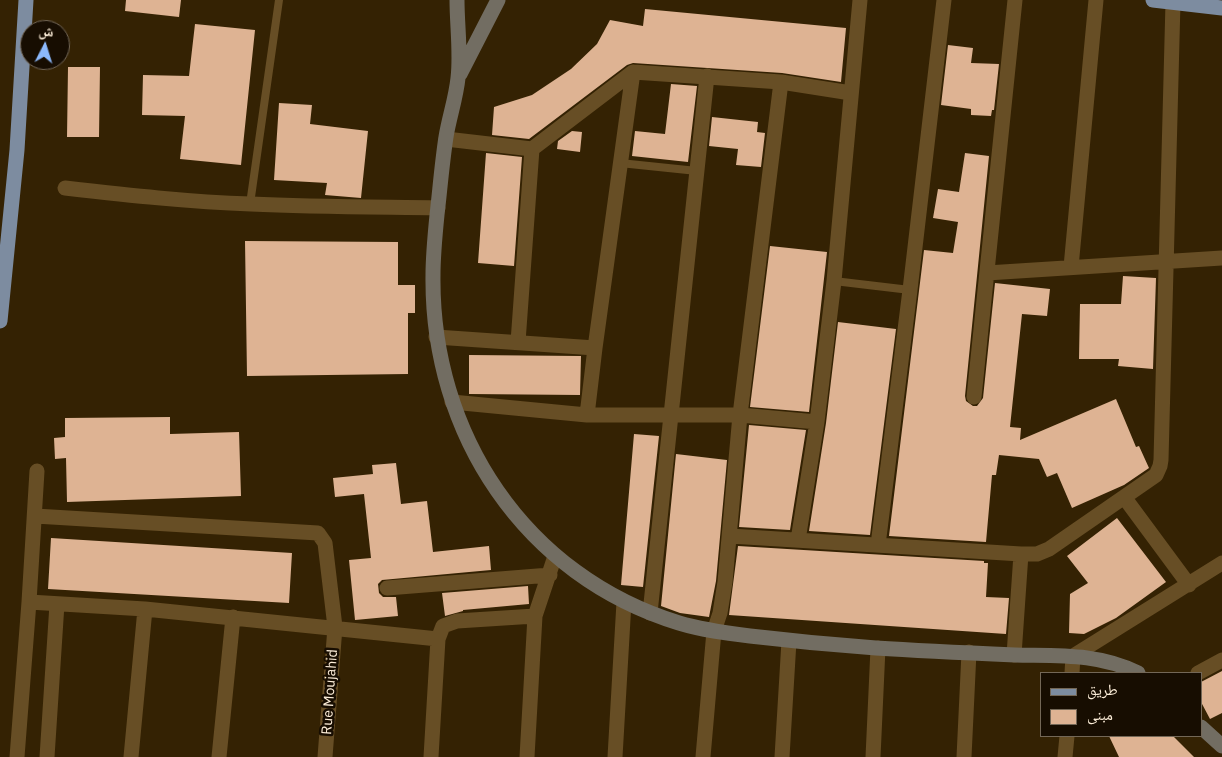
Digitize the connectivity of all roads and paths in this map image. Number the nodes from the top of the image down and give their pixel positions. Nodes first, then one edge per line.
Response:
1 (26, 0) edge
2 (279, 0) edge
3 (457, 0) edge
4 (498, 0) edge
5 (860, 0) edge
6 (944, 0) edge
7 (1015, 0) edge
8 (1096, 0) edge
9 (1153, 0) edge
10 (1173, 2) junction
11 (1222, 8) edge
12 (633, 72) junction
13 (707, 76) junction
14 (458, 78) junction
15 (781, 82) junction
16 (851, 93) junction
17 (446, 140) junction
18 (532, 149) junction
19 (620, 163) junction
20 (697, 171) junction
21 (65, 188) dead end
22 (250, 204) junction
23 (438, 208) junction
24 (1222, 258) edge
25 (1167, 262) junction
26 (1071, 268) junction
27 (987, 273) junction
28 (834, 281) junction
29 (910, 290) junction
30 (0, 321) edge
31 (436, 337) junction
32 (518, 342) junction
33 (595, 348) junction
34 (974, 397) dead end
35 (452, 402) junction
36 (587, 415) junction
37 (740, 415) junction
38 (670, 416) junction
39 (817, 422) junction
40 (37, 472) dead end
41 (1124, 497) junction
42 (34, 516) junction
43 (730, 536) junction
44 (798, 540) junction
45 (878, 545) junction
46 (1021, 554) junction
47 (556, 556) junction
48 (1222, 563) edge
49 (550, 575) junction
50 (1189, 585) junction
51 (387, 588) dead end
52 (29, 602) junction
53 (624, 602) junction
54 (57, 604) junction
55 (145, 609) junction
56 (650, 613) junction
57 (535, 616) junction
58 (233, 618) junction
59 (334, 627) junction
60 (714, 631) junction
61 (438, 638) junction
62 (789, 641) junction
63 (878, 648) junction
64 (969, 652) junction
65 (1014, 655) junction
66 (1073, 656) junction
67 (1222, 660) edge
68 (1072, 672) edge
69 (1136, 672) edge
70 (1200, 672) edge
71 (1202, 728) edge
72 (1067, 737) edge
73 (1222, 746) edge
74 (18, 757) edge
75 (47, 757) edge
76 (131, 757) edge
77 (219, 757) edge
78 (325, 757) edge
79 (431, 757) edge
80 (527, 757) edge
81 (615, 757) edge
82 (703, 757) edge
83 (782, 757) edge
84 (873, 757) edge
85 (964, 757) edge
86 (1065, 757) edge

1 - 30 main road
2 - 22 lane
3 - 14 street
4 - 14 street
5 - 16 street
6 - 29 street
7 - 27 street
8 - 26 street
9 - 10 main road
10 - 11 main road
10 - 25 street
12 - 13 street
12 - 18 street
12 - 19 street
13 - 15 street
13 - 20 street
14 - 17 street
15 - 16 street
15 - 37 street
16 - 28 street
17 - 18 street
17 - 23 street
18 - 32 street
19 - 20 lane
19 - 33 street
20 - 38 street
21 - 22 street
22 - 23 street
23 - 31 street
24 - 25 street
25 - 26 street
25 - 41 street
26 - 27 street
27 - 34 street
28 - 29 lane
28 - 39 street
29 - 45 street
31 - 32 street
31 - 35 street
32 - 33 street
33 - 36 street
35 - 36 street
35 - 47 street
36 - 38 street
37 - 38 street
37 - 39 street
37 - 43 street
38 - 56 street
39 - 44 street
40 - 42 street
41 - 46 street
41 - 50 street
42 - 52 street
42 - 59 street, Rue Moujahid
43 - 44 street
43 - 60 street
44 - 45 street
45 - 46 street
46 - 65 street
47 - 49 street
47 - 53 street
48 - 50 street
49 - 51 street
49 - 57 street
50 - 66 street
52 - 54 street
52 - 74 street
53 - 56 street
53 - 81 street
54 - 55 street
54 - 75 street
55 - 58 street
55 - 76 street
56 - 60 street
57 - 61 street
57 - 80 street
58 - 59 street
58 - 77 street
59 - 61 street
59 - 78 street, Rue Moujahid
60 - 62 street
60 - 82 street
61 - 79 street
62 - 63 street
62 - 83 street
63 - 64 street
63 - 84 street
64 - 65 street
64 - 85 street
65 - 66 street
66 - 68 street
66 - 69 street
67 - 70 street
71 - 73 street
72 - 86 street

